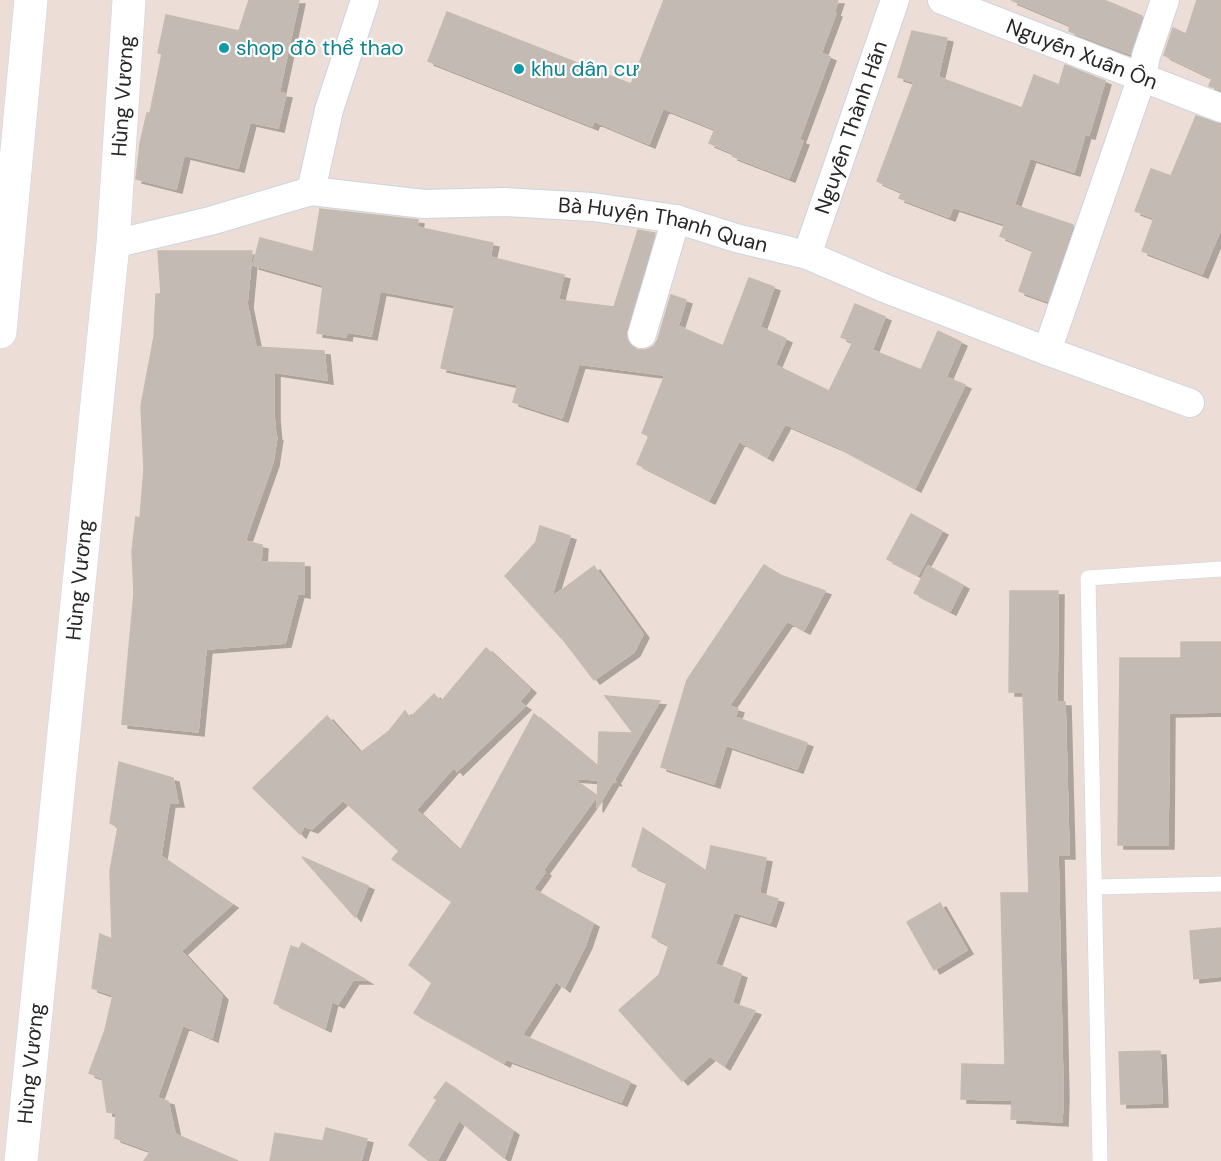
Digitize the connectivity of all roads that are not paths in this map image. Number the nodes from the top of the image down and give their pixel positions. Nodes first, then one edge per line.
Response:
1 (31, 0) edge
2 (129, 0) edge
3 (365, 0) edge
4 (895, 0) edge
5 (942, 0) edge
6 (1165, 0) edge
7 (1142, 77) junction
8 (1221, 108) edge
9 (311, 192) junction
10 (676, 219) junction
11 (113, 244) junction
12 (807, 255) junction
13 (0, 332) edge
14 (642, 334) dead end
15 (1047, 351) junction
16 (1190, 403) dead end
17 (1221, 569) edge
18 (1221, 884) edge
19 (1095, 887) junction
20 (21, 1161) edge
21 (1100, 1161) edge

1 - 13 main road
2 - 11 main road, Hùng Vương
3 - 9 street
4 - 12 street, Nguyễn Thành Hãn
5 - 7 street, Nguyễn Xuân Ôn
6 - 7 street
7 - 8 street, Nguyễn Xuân Ôn
7 - 15 street
9 - 10 street, Bà Huyện Thanh Quan
9 - 11 street, Bà Huyện Thanh Quan
10 - 12 street, Bà Huyện Thanh Quan
10 - 14 street
11 - 20 main road, Hùng Vương
12 - 15 street, Bà Huyện Thanh Quan
15 - 16 street, Bà Huyện Thanh Quan
17 - 19 lane
18 - 19 lane
19 - 21 lane

